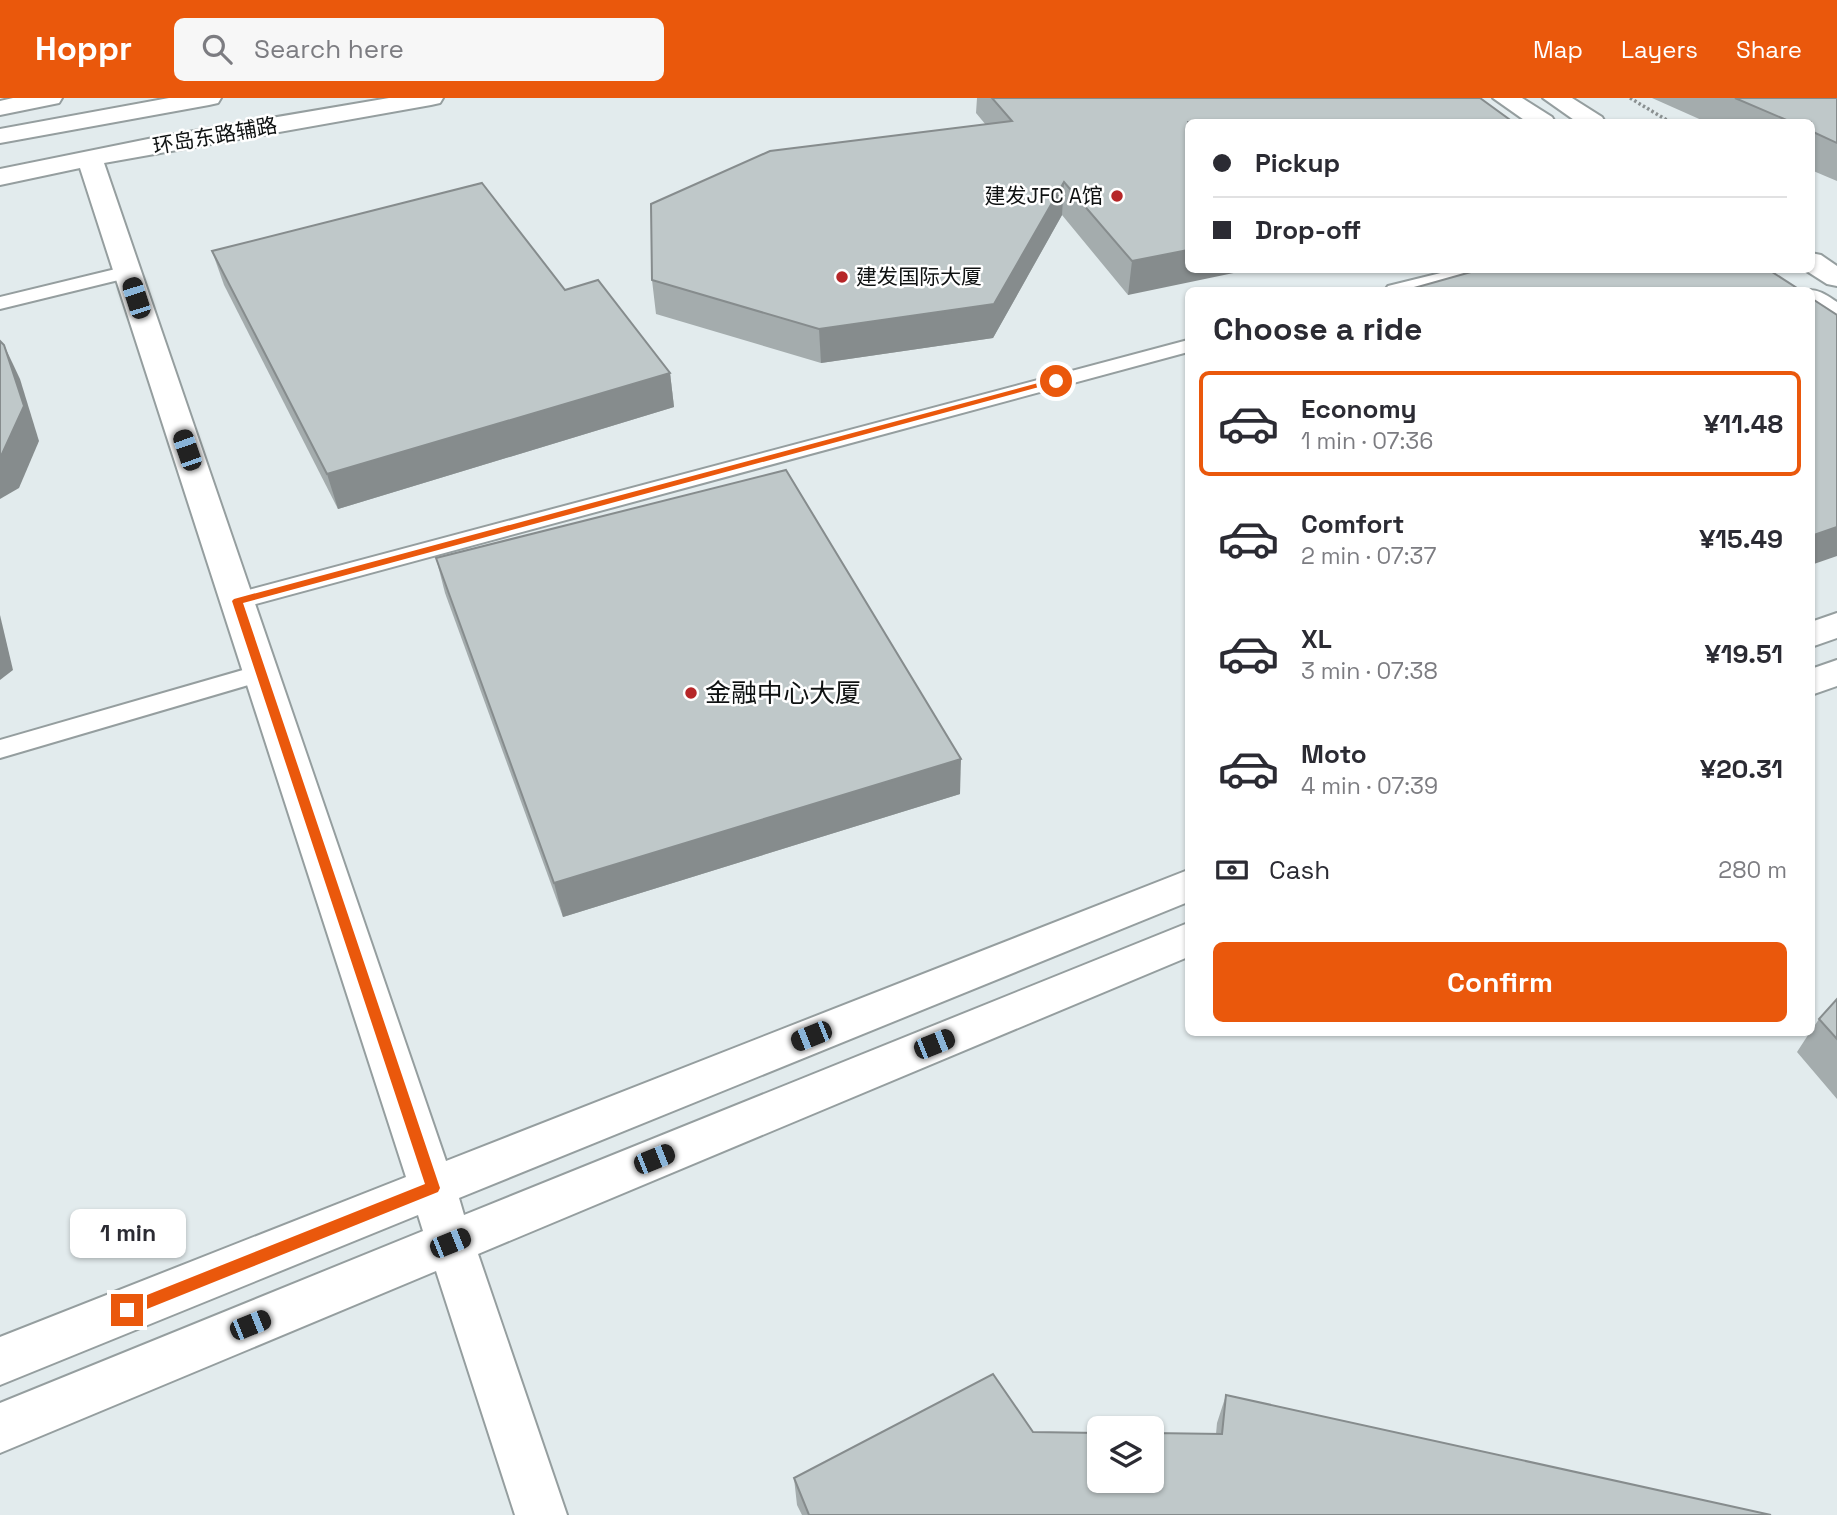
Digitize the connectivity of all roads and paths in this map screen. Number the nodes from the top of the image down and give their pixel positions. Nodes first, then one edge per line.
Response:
1 (50, 98) edge
2 (209, 98) edge
3 (431, 98) edge
4 (1505, 98) edge
5 (1555, 98) edge
6 (1630, 98) edge
7 (0, 107) edge
8 (1537, 119) edge
9 (1588, 119) edge
10 (1665, 119) edge
11 (0, 136) edge
12 (90, 159) junction
13 (0, 177) edge
14 (1815, 264) edge
15 (128, 272) junction
16 (1461, 273) edge
17 (1837, 278) edge
18 (1407, 287) edge
19 (1815, 301) edge
20 (0, 303) edge
21 (1837, 315) edge
22 (1185, 347) edge
23 (237, 601) junction
24 (1837, 625) edge
25 (1815, 633) edge
26 (1837, 672) edge
27 (260, 673) junction
28 (1815, 681) edge
29 (0, 749) edge
30 (1185, 886) edge
31 (1185, 940) edge
32 (433, 1188) junction
33 (450, 1243) junction
34 (0, 1361) edge
35 (0, 1429) edge
36 (541, 1515) edge

1 - 7 main road
2 - 11 main road
3 - 12 main road, 环岛东路辅路
4 - 8 main road
5 - 9 main road
6 - 10 path
12 - 13 main road, 环岛东路辅路
12 - 15 main road
14 - 17 main road
15 - 20 lane
15 - 23 main road
16 - 18 lane
19 - 21 main road
22 - 23 lane
23 - 27 main road
24 - 25 main road
26 - 28 main road
27 - 29 lane
27 - 32 main road
30 - 32 main road
31 - 33 main road
32 - 33 main road
32 - 34 main road
33 - 35 main road
33 - 36 main road

